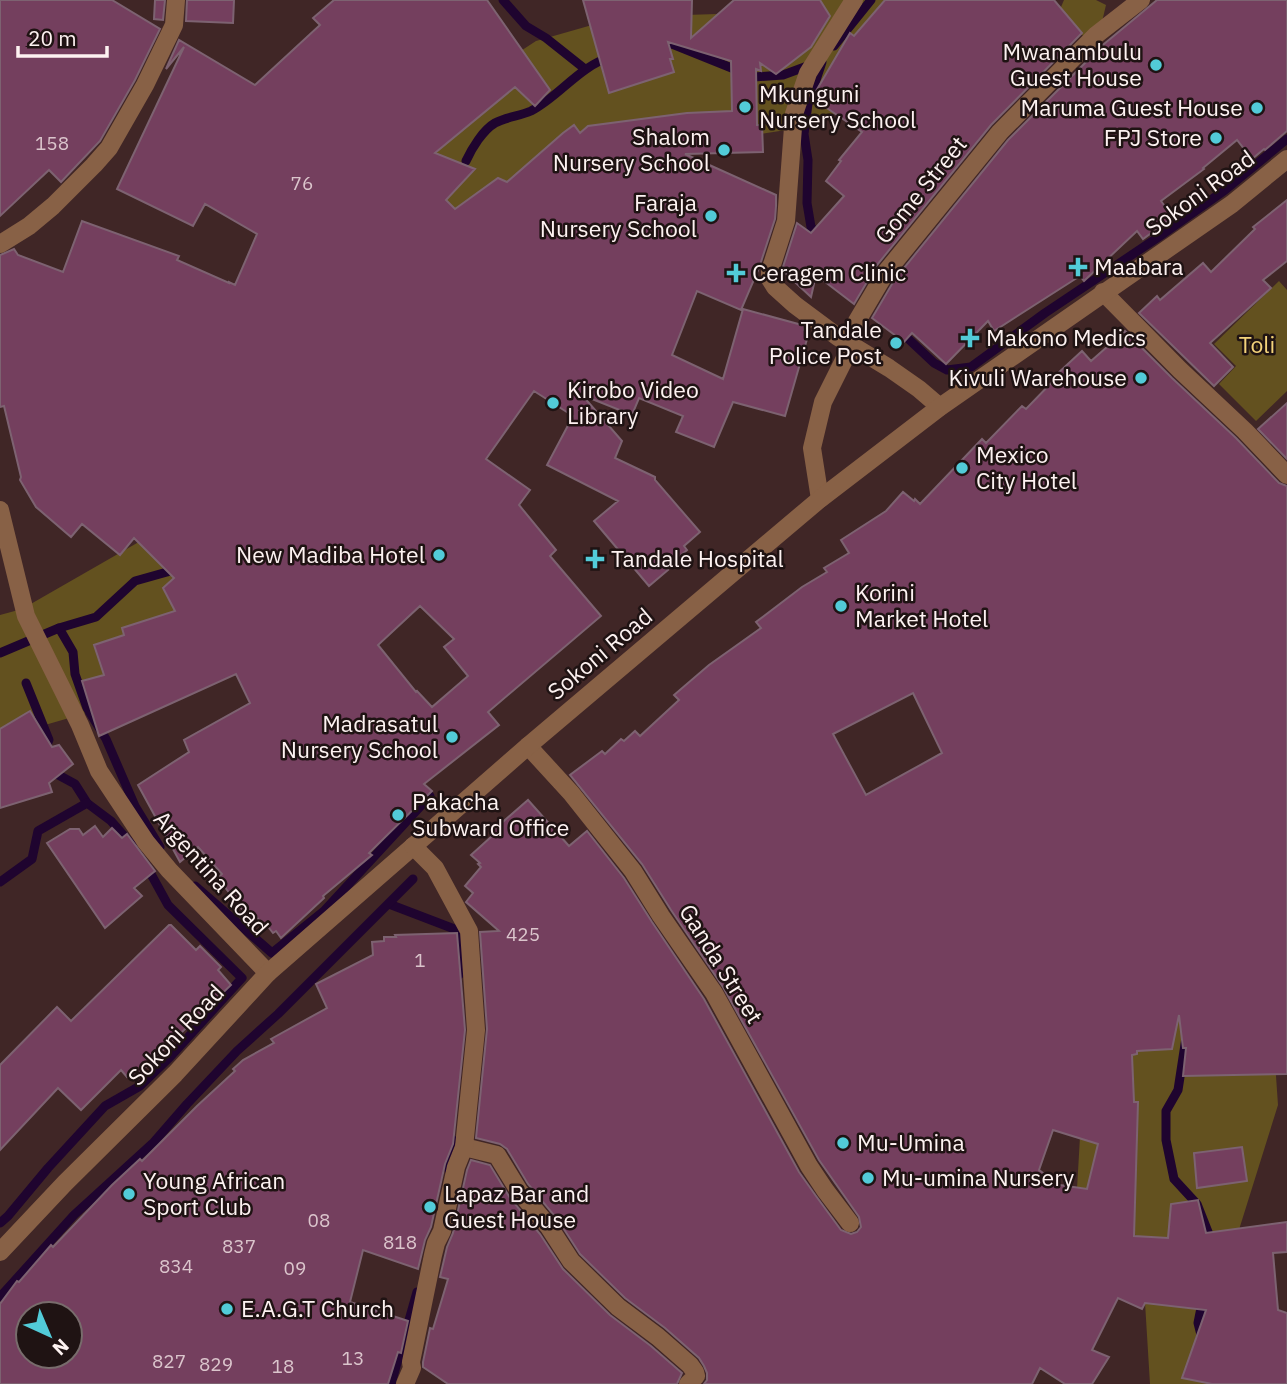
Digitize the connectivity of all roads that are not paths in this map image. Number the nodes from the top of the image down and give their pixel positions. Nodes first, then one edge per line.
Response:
1 (176, 0) edge
2 (854, 0) edge
3 (1141, 0) edge
4 (1287, 159) edge
5 (0, 244) edge
6 (1103, 292) junction
7 (851, 346) junction
8 (940, 407) junction
9 (1287, 475) edge
10 (820, 499) junction
11 (0, 510) edge
12 (528, 746) junction
13 (413, 846) junction
14 (268, 973) junction
15 (464, 1147) junction
16 (850, 1223) dead end
17 (0, 1252) edge
18 (408, 1376) edge
19 (423, 1384) edge
20 (688, 1384) edge

1 - 5 street
2 - 7 street
3 - 7 street, Gome Street
4 - 6 street, Sokoni Road
6 - 8 street, Sokoni Road
6 - 9 street
7 - 8 street
7 - 10 street, Gome Street
8 - 10 street, Sokoni Road
10 - 12 street, Sokoni Road
11 - 14 street, Argentina Road
12 - 13 street, Sokoni Road
12 - 16 street, Ganda Street
13 - 14 street, Sokoni Road
13 - 15 street
14 - 17 street, Sokoni Road
15 - 18 street
15 - 20 street
18 - 19 street

